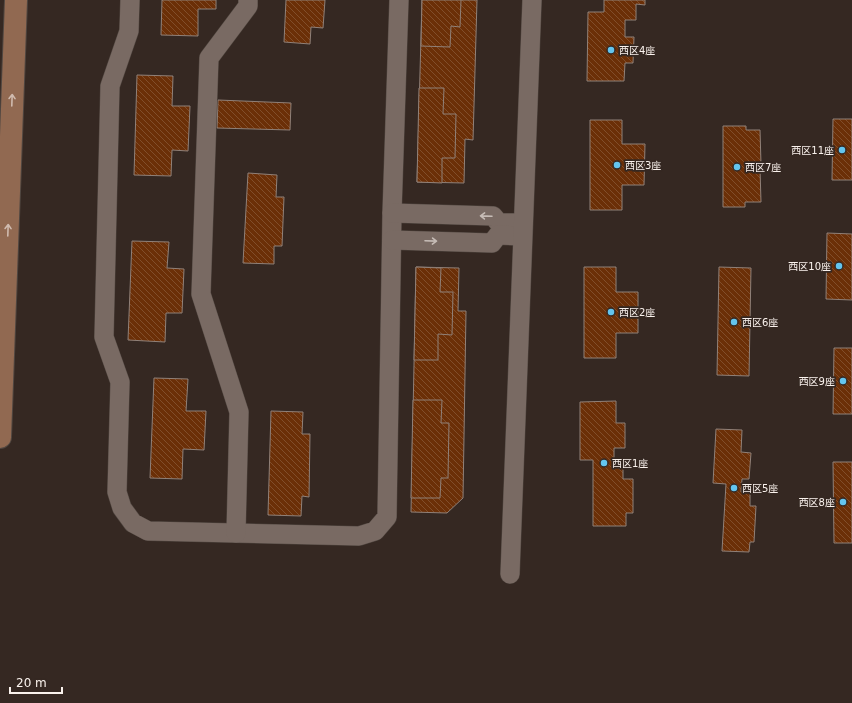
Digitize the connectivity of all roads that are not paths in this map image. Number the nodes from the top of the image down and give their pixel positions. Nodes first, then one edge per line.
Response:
1 (16, 0) edge
2 (130, 0) edge
3 (248, 0) edge
4 (398, 0) edge
5 (532, 0) edge
6 (392, 213) junction
7 (522, 230) junction
8 (392, 240) junction
9 (0, 437) edge
10 (236, 533) junction
11 (510, 574) dead end

9 -> 1 street
2 - 10 street
3 - 10 street
4 - 6 street
5 - 7 street
7 -> 6 street
6 - 8 street
8 -> 7 street
7 - 11 street
8 - 10 street

